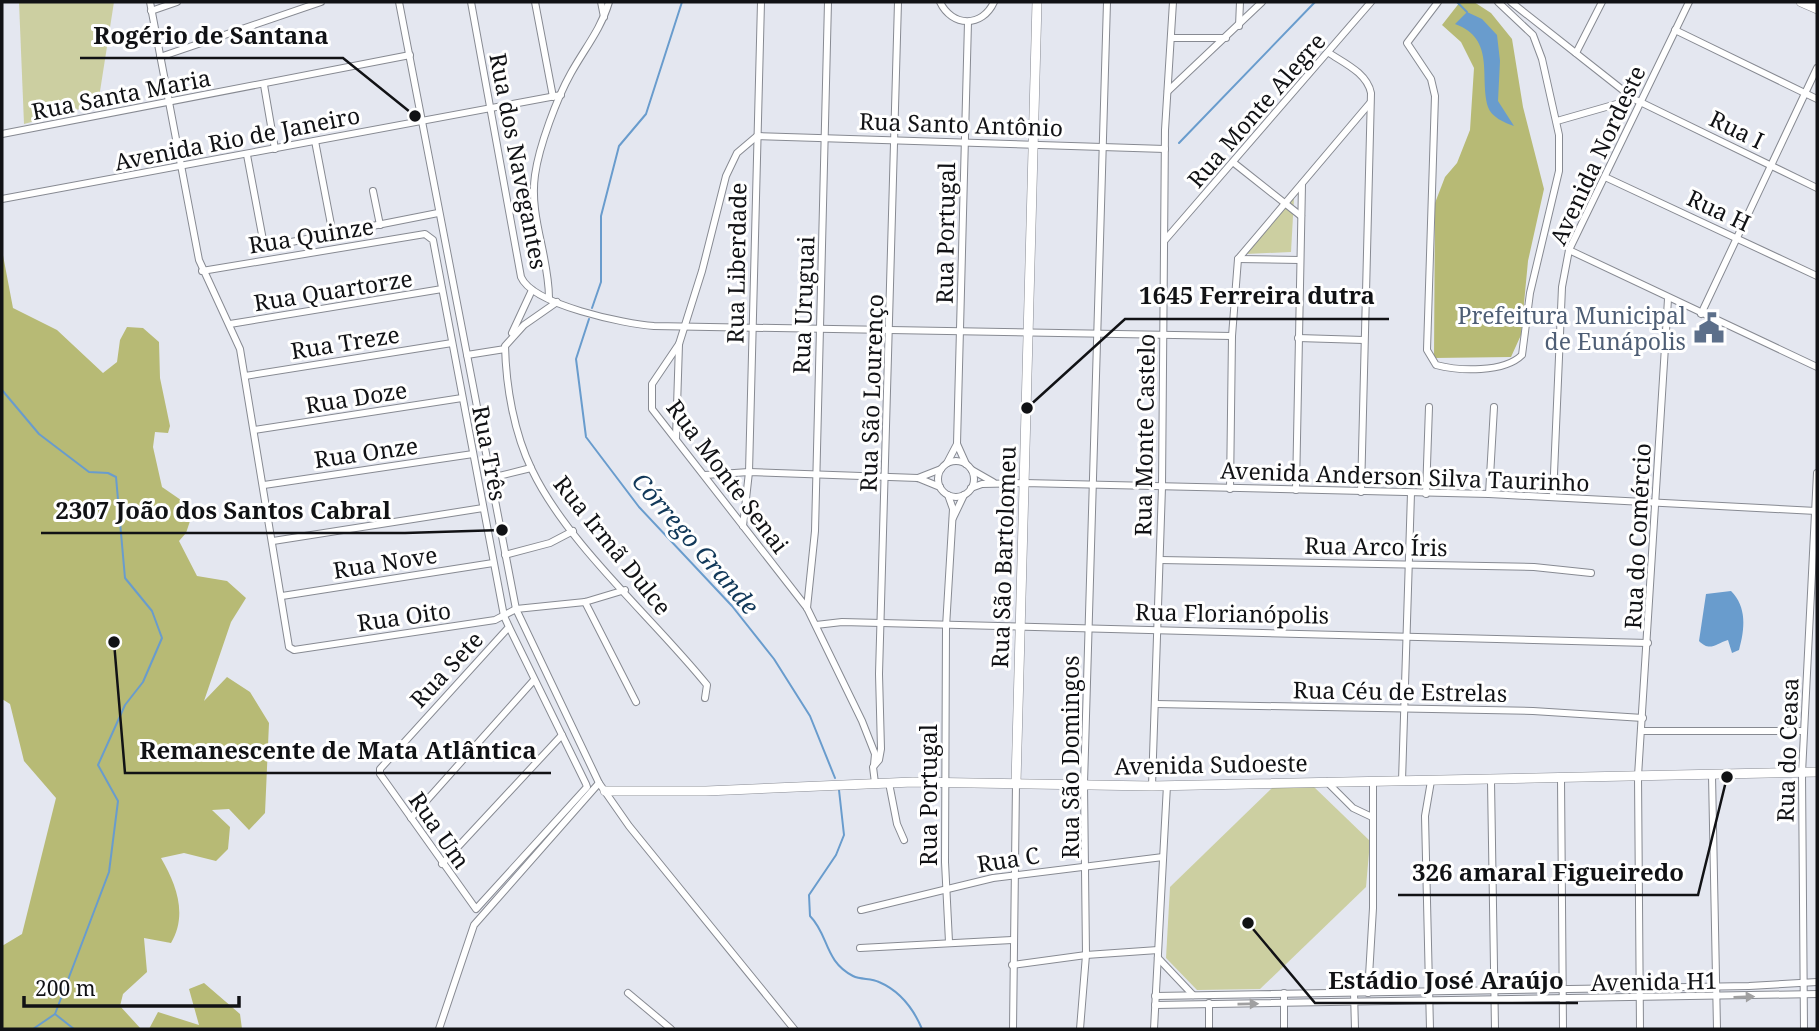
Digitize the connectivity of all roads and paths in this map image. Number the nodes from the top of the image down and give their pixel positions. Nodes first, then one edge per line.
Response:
1 (150, 2) edge
2 (177, 2) edge
3 (321, 2) edge
4 (399, 2) edge
5 (471, 2) edge
6 (535, 2) edge
7 (601, 2) edge
8 (609, 2) edge
9 (761, 2) edge
10 (828, 2) edge
11 (898, 2) edge
12 (940, 2) edge
13 (994, 2) edge
14 (1037, 2) edge
15 (1107, 2) edge
16 (1173, 2) edge
17 (1240, 2) edge
18 (1262, 2) edge
19 (1371, 2) edge
20 (1438, 2) edge
21 (1498, 2) edge
22 (1511, 2) edge
23 (1524, 2) edge
24 (1602, 2) edge
25 (1689, 2) edge
26 (1801, 2) edge
27 (1520, 9) junction
28 (1817, 9) edge
29 (151, 10) junction
30 (605, 18) junction
31 (968, 22) junction
32 (1239, 26) junction
33 (1675, 30) junction
34 (1172, 38) junction
35 (1226, 38) junction
36 (1329, 53) junction
37 (1576, 53) junction
38 (410, 55) junction
39 (160, 57) junction
40 (1817, 68) edge
41 (264, 85) junction
42 (1168, 91) junction
43 (1805, 94) junction
44 (557, 96) junction
45 (1817, 100) edge
46 (1637, 101) junction
47 (1370, 103) junction
48 (169, 104) junction
49 (491, 108) junction
50 (423, 121) junction
51 (1556, 121) junction
52 (2, 134) edge
53 (757, 136) junction
54 (826, 138) junction
55 (895, 140) junction
56 (315, 141) junction
57 (964, 142) junction
58 (1034, 143) junction
59 (1102, 145) junction
60 (275, 149) junction
61 (1165, 149) junction
62 (247, 155) junction
63 (1234, 163) junction
64 (1771, 165) junction
65 (180, 167) junction
66 (1605, 177) junction
67 (1302, 183) junction
68 (1817, 188) edge
69 (373, 191) dead end
70 (2, 200) edge
71 (1286, 203) junction
72 (438, 213) junction
73 (1301, 216) junction
74 (380, 225) junction
75 (425, 234) joint
76 (333, 235) junction
77 (1739, 238) junction
78 (1165, 240) junction
79 (1569, 250) junction
80 (1238, 259) junction
81 (1300, 260) junction
82 (202, 271) junction
83 (1817, 276) edge
84 (442, 289) junction
85 (531, 290) junction
86 (549, 298) junction
87 (1668, 299) junction
88 (558, 302) junction
89 (1701, 314) junction
90 (230, 324) junction
91 (687, 326) junction
92 (752, 326) junction
93 (820, 328) junction
94 (890, 330) junction
95 (961, 331) junction
96 (1029, 333) junction
97 (1098, 335) junction
98 (511, 336) junction
99 (1163, 336) junction
100 (1232, 336) junction
101 (1298, 338) junction
102 (1364, 340) junction
103 (452, 343) junction
104 (679, 344) junction
105 (505, 349) junction
106 (467, 355) junction
107 (1817, 367) edge
108 (245, 376) junction
109 (462, 398) junction
110 (1429, 407) dead end
111 (1494, 407) dead end
112 (254, 430) junction
113 (676, 439) junction
114 (957, 444) junction
115 (473, 454) junction
116 (947, 463) junction
117 (968, 467) junction
118 (531, 468) junction
119 (941, 469) junction
120 (749, 472) junction
121 (1817, 473) edge
122 (705, 475) junction
123 (817, 475) junction
124 (886, 476) junction
125 (491, 478) junction
126 (918, 478) junction
127 (1024, 483) junction
128 (994, 484) junction
129 (264, 485) junction
130 (1093, 486) junction
131 (940, 487) junction
132 (1161, 487) junction
133 (971, 488) junction
134 (1230, 489) junction
135 (1296, 490) junction
136 (1362, 492) junction
137 (1411, 493) junction
138 (1426, 494) junction
139 (1489, 494) junction
140 (948, 495) junction
141 (964, 495) junction
142 (1553, 497) junction
143 (1657, 501) junction
144 (483, 508) junction
145 (1815, 511) junction
146 (950, 523) junction
147 (743, 526) junction
148 (573, 531) junction
149 (273, 541) junction
150 (1815, 543) edge
151 (505, 555) junction
152 (1160, 560) junction
153 (493, 563) junction
154 (1407, 564) junction
155 (1591, 573) dead end
156 (625, 590) junction
157 (282, 596) junction
158 (585, 602) junction
159 (807, 608) junction
160 (516, 609) junction
161 (503, 616) junction
162 (881, 624) junction
163 (816, 625) junction
164 (1020, 626) junction
165 (509, 627) junction
166 (946, 627) junction
167 (1088, 628) junction
168 (1158, 629) junction
169 (1406, 635) junction
170 (1648, 643) junction
171 (534, 680) junction
172 (705, 698) dead end
173 (636, 702) dead end
174 (1156, 704) junction
175 (1404, 709) junction
176 (1643, 718) junction
177 (1642, 731) junction
178 (1803, 732) junction
179 (562, 735) junction
180 (380, 766) joint
181 (873, 767) junction
182 (1802, 772) junction
183 (1817, 772) edge
184 (1712, 775) junction
185 (1638, 776) junction
186 (1561, 778) junction
187 (1431, 781) junction
188 (1491, 781) junction
189 (1327, 782) junction
190 (1402, 782) junction
191 (876, 783) junction
192 (889, 783) junction
193 (1016, 783) junction
194 (1373, 783) junction
195 (946, 784) junction
196 (1084, 784) junction
197 (1167, 785) junction
198 (1153, 786) junction
199 (602, 787) junction
200 (1372, 817) junction
201 (411, 818) junction
202 (904, 840) dead end
203 (1164, 858) junction
204 (442, 864) junction
205 (1087, 867) junction
206 (1014, 875) junction
207 (946, 890) junction
208 (478, 909) joint
209 (861, 910) dead end
210 (1012, 940) junction
211 (949, 942) junction
212 (860, 948) dead end
213 (1158, 954) junction
214 (1086, 955) junction
215 (1012, 965) junction
216 (1817, 982) edge
217 (1803, 983) junction
218 (1716, 986) junction
219 (1640, 988) junction
220 (1562, 989) junction
221 (1494, 990) junction
222 (1430, 991) junction
223 (1354, 992) junction
224 (1368, 992) junction
225 (628, 993) dead end
226 (1283, 993) junction
227 (1208, 994) junction
228 (1803, 994) junction
229 (1817, 994) edge
230 (1193, 995) junction
231 (1156, 996) junction
232 (1717, 998) junction
233 (1639, 999) junction
234 (1563, 1000) junction
235 (1495, 1001) junction
236 (1368, 1002) junction
237 (1430, 1002) junction
238 (1284, 1003) junction
239 (1354, 1003) junction
240 (1155, 1005) junction
241 (1209, 1005) junction
242 (439, 1029) edge
243 (671, 1029) edge
244 (794, 1029) edge
245 (1013, 1029) edge
246 (1080, 1029) edge
247 (1154, 1029) edge
248 (1209, 1029) edge
249 (1284, 1029) edge
250 (1355, 1029) edge
251 (1430, 1029) edge
252 (1495, 1029) edge
253 (1563, 1029) edge
254 (1640, 1029) edge
255 (1717, 1029) edge
256 (1804, 1029) edge

1 - 29 street
2 - 29 street
3 - 39 street
4 - 38 street
5 - 49 street, Rua dos Navegantes
6 - 44 street
7 - 30 street
8 - 30 street
9 - 53 street, Rua Liberdade
10 - 54 street, Rua Uruguai
11 - 55 street, Rua São Lourenço
12 - 31 street
13 - 31 street
14 - 58 street, Rua São Bartolomeu
15 - 59 street, Rua São Domingos
16 - 34 street, Rua Monte Castelo
17 - 32 street
18 - 32 street
19 - 36 street, Rua Monte Alegre
20 - 51 street
21 - 51 street
22 - 27 street, Rua I
23 - 27 street
24 - 37 street
25 - 33 street, Avenida Nordeste
26 - 28 street
27 - 37 street, Rua I
29 - 39 street
30 - 44 street
31 - 57 street, Rua Portugal
32 - 35 street
33 - 43 street
33 - 46 street, Avenida Nordeste
34 - 35 street
34 - 42 street, Rua Monte Castelo
35 - 42 street
36 - 47 street
36 - 63 street, Rua Monte Alegre
37 - 46 street, Rua I
38 - 41 street, Rua Santa Maria
38 - 50 street
39 - 48 street
40 - 43 street
41 - 48 street, Rua Santa Maria
41 - 60 street
42 - 61 street, Rua Monte Castelo
43 - 45 street
43 - 64 street
44 - 49 street, Avenida Rio de Janeiro
44 - 86 street
46 - 51 street
46 - 64 street, Rua I
46 - 66 street, Avenida Nordeste
47 - 67 street
47 - 102 street
48 - 52 street, Rua Santa Maria
48 - 65 street
49 - 50 street, Avenida Rio de Janeiro
49 - 85 street, Rua dos Navegantes
50 - 56 street, Avenida Rio de Janeiro
50 - 72 street
53 - 54 street, Rua Santo Antônio
53 - 91 street
53 - 92 street, Rua Liberdade
54 - 55 street, Rua Santo Antônio
54 - 93 street, Rua Uruguai
55 - 57 street, Rua Santo Antônio
55 - 94 street, Rua São Lourenço
56 - 60 street, Avenida Rio de Janeiro
56 - 76 street
57 - 58 street, Rua Santo Antônio
57 - 95 street, Rua Portugal
58 - 59 street, Rua Santo Antônio
58 - 96 street, Rua São Bartolomeu
59 - 61 street, Rua Santo Antônio
59 - 97 street, Rua São Domingos
60 - 62 street, Avenida Rio de Janeiro
61 - 78 street, Rua Monte Castelo
62 - 65 street, Avenida Rio de Janeiro
62 - 76 street
63 - 71 street
63 - 78 street, Rua Monte Alegre
64 - 68 street, Rua I
64 - 77 street
65 - 70 street, Avenida Rio de Janeiro
65 - 82 street
66 - 77 street, Rua H
66 - 79 street, Avenida Nordeste
67 - 71 street
67 - 73 street
69 - 74 street
71 - 73 street
71 - 80 street
72 - 74 street
72 - 106 street
73 - 81 street
74 - 76 street
75 - 82 street, Rua Quinze
75 - 84 street, Rua Três
77 - 83 street, Rua H
77 - 89 street
78 - 99 street, Rua Monte Castelo
79 - 87 street
79 - 142 street, Avenida Nordeste
80 - 81 street
80 - 100 street
81 - 101 street
82 - 90 street
84 - 90 street, Rua Quartorze
84 - 103 street, Rua Três
85 - 86 street, Rua dos Navegantes
85 - 98 street
86 - 88 street, Rua dos Navegantes
87 - 89 street
87 - 143 street, Rua do Comércio
88 - 91 street, Rua dos Navegantes
88 - 98 street
89 - 107 street
90 - 108 street
91 - 92 street, Rua dos Navegantes
91 - 104 street
92 - 93 street, Rua dos Navegantes
92 - 120 street, Rua Liberdade
93 - 94 street, Rua dos Navegantes
93 - 123 street, Rua Uruguai
94 - 95 street, Rua dos Navegantes
94 - 124 street, Rua São Lourenço
95 - 96 street, Rua dos Navegantes
95 - 114 street, Rua Portugal
96 - 97 street, Rua dos Navegantes
96 - 127 street, Rua São Bartolomeu
97 - 99 street, Rua dos Navegantes
97 - 130 street, Rua São Domingos
98 - 105 street
99 - 100 street, Rua dos Navegantes
99 - 132 street, Rua Monte Castelo
100 - 134 street
101 - 102 street
101 - 135 street
102 - 136 street
103 - 108 street, Rua Treze
103 - 109 street, Rua Três
104 - 113 street
104 - 113 street, Rua Monte Senai
105 - 106 street
105 - 118 street, Rua Irmã Dulce
106 - 125 street
108 - 112 street
109 - 112 street, Rua Doze
109 - 115 street, Rua Três
110 - 138 street
111 - 139 street
112 - 129 street
113 - 122 street, Rua Monte Senai
114 - 116 street
114 - 117 street
115 - 129 street, Rua Onze
115 - 144 street, Rua Três
116 - 117 street
116 - 119 street
117 - 128 street
117 - 133 street
118 - 125 street
118 - 148 street, Rua Irmã Dulce
119 - 126 street
119 - 131 street
120 - 122 street
120 - 123 street
120 - 147 street, Rua Liberdade
121 - 145 street, Rua do Ceasa
122 - 147 street, Rua Monte Senai
123 - 124 street
123 - 159 street, Rua Uruguai
124 - 126 street
124 - 162 street, Rua São Lourenço
125 - 151 street
126 - 131 street
127 - 128 street, Avenida Anderson Silva Taurinho
127 - 130 street, Avenida Anderson Silva Taurinho
127 - 164 street, Rua São Bartolomeu
128 - 133 street, Avenida Anderson Silva Taurinho
129 - 149 street
130 - 132 street, Avenida Anderson Silva Taurinho
130 - 167 street, Rua São Domingos
131 - 140 street
132 - 134 street, Avenida Anderson Silva Taurinho
132 - 152 street, Rua Monte Castelo
133 - 141 street
134 - 135 street, Avenida Anderson Silva Taurinho
135 - 136 street, Avenida Anderson Silva Taurinho
136 - 137 street, Avenida Anderson Silva Taurinho
137 - 138 street, Avenida Anderson Silva Taurinho
137 - 154 street
138 - 139 street, Avenida Anderson Silva Taurinho
139 - 142 street, Avenida Anderson Silva Taurinho
140 - 141 street
140 - 146 street, Rua Portugal
141 - 146 street
142 - 143 street, Avenida Anderson Silva Taurinho
143 - 145 street, Avenida Anderson Silva Taurinho
143 - 170 street, Rua do Comércio
144 - 149 street
144 - 153 street, Rua Três
145 - 150 street, Rua do Ceasa
146 - 166 street, Rua Portugal
147 - 159 street, Rua Monte Senai
148 - 151 street
148 - 156 street, Rua Irmã Dulce
149 - 157 street
150 - 178 street, Rua do Ceasa
151 - 160 street
152 - 154 street, Rua Arco Íris
152 - 168 street, Rua Monte Castelo
153 - 157 street, Rua Nove
153 - 161 street, Rua Três
154 - 155 street, Rua Arco Íris
154 - 169 street
156 - 158 street
156 - 172 street, Rua Irmã Dulce
157 - 161 street, Rua Oito
158 - 160 street
158 - 173 street
159 - 163 street, Rua Monte Senai
160 - 161 street, Rua Oito
160 - 199 street
161 - 165 street, Rua Três
162 - 163 street, Rua Florianópolis
162 - 166 street, Rua Florianópolis
162 - 181 street, Rua São Lourenço
163 - 181 street
164 - 166 street, Rua Florianópolis
164 - 167 street, Rua Florianópolis
164 - 193 street, Rua São Bartolomeu
165 - 171 street, Rua Três
165 - 180 street, Rua Sete
166 - 195 street, Rua Portugal
167 - 168 street, Rua Florianópolis
167 - 196 street, Rua São Domingos
168 - 169 street, Rua Florianópolis
168 - 174 street, Rua Monte Castelo
169 - 170 street, Rua Florianópolis
169 - 175 street
170 - 176 street, Rua do Comércio
171 - 179 street, Rua Três
171 - 201 street
174 - 175 street, Rua Céu de Estrelas
174 - 198 street, Rua Monte Castelo
175 - 176 street, Rua Céu de Estrelas
175 - 190 street
176 - 177 street, Rua do Comércio
177 - 178 street
177 - 185 street, Rua do Comércio
178 - 182 street, Rua do Ceasa
179 - 204 street
179 - 208 street, Rua Três
180 - 201 street, Rua Um
181 - 191 street, Rua São Lourenço
182 - 183 street, Avenida Sudoeste
182 - 184 street, Avenida Sudoeste
182 - 217 street, Rua do Ceasa
184 - 185 street, Avenida Sudoeste
184 - 218 street
185 - 186 street, Avenida Sudoeste
185 - 219 street, Rua do Comércio
186 - 188 street, Avenida Sudoeste
186 - 220 street
187 - 188 street, Avenida Sudoeste
187 - 190 street, Avenida Sudoeste
187 - 222 street
188 - 221 street
189 - 194 street, Avenida Sudoeste
189 - 197 street, Avenida Sudoeste
189 - 200 street
190 - 194 street, Avenida Sudoeste
191 - 192 street, Avenida Sudoeste
191 - 199 street, Avenida Sudoeste
192 - 195 street, Avenida Sudoeste
192 - 202 street
193 - 195 street, Avenida Sudoeste
193 - 196 street, Avenida Sudoeste
193 - 206 street, Rua São Bartolomeu
194 - 200 street
195 - 207 street, Rua Portugal
196 - 198 street, Avenida Sudoeste
196 - 205 street, Rua São Domingos
197 - 198 street, Avenida Sudoeste
197 - 203 street
199 - 242 street
199 - 244 street
200 - 224 street
201 - 204 street, Rua Um
203 - 205 street, Rua C
203 - 213 street
204 - 208 street, Rua Um
205 - 206 street, Rua C
205 - 214 street, Rua São Domingos
206 - 207 street, Rua C
206 - 210 street, Rua São Bartolomeu
207 - 209 street, Rua C
207 - 211 street, Rua Portugal
210 - 211 street
210 - 215 street, Rua São Bartolomeu
211 - 212 street
213 - 214 street
213 - 230 street
213 - 231 street
214 - 215 street
214 - 246 street, Rua São Domingos
215 - 245 street, Rua São Bartolomeu
216 - 217 street, Avenida H1
217 - 218 street, Avenida H1
217 - 228 street, Rua do Ceasa
218 - 219 street, Avenida H1
218 - 232 street
219 - 220 street, Avenida H1
219 - 233 street, Rua do Comércio
220 - 221 street, Avenida H1
220 - 234 street
221 - 222 street, Avenida H1
221 - 235 street
222 - 224 street, Avenida H1
222 - 237 street
223 - 224 street, Avenida H1
223 - 226 street, Avenida H1
223 - 239 street
224 - 236 street
225 - 243 street
226 - 227 street, Avenida H1
226 - 238 street
227 - 230 street, Avenida H1
227 - 241 street
228 - 229 street, Avenida H1
232 -> 228 street, Avenida H1
228 - 256 street, Rua do Ceasa
230 - 231 street, Avenida H1
231 - 240 street
232 - 233 street, Avenida H1
232 - 255 street
233 - 234 street, Avenida H1
233 - 254 street, Rua do Comércio
234 - 235 street, Avenida H1
234 - 253 street
235 - 237 street, Avenida H1
235 - 252 street
236 - 237 street, Avenida H1
236 - 239 street, Avenida H1
237 - 251 street
238 - 239 street, Avenida H1
241 -> 238 street, Avenida H1
238 - 249 street
239 - 250 street
240 - 241 street, Avenida H1
240 - 247 street
241 - 248 street

